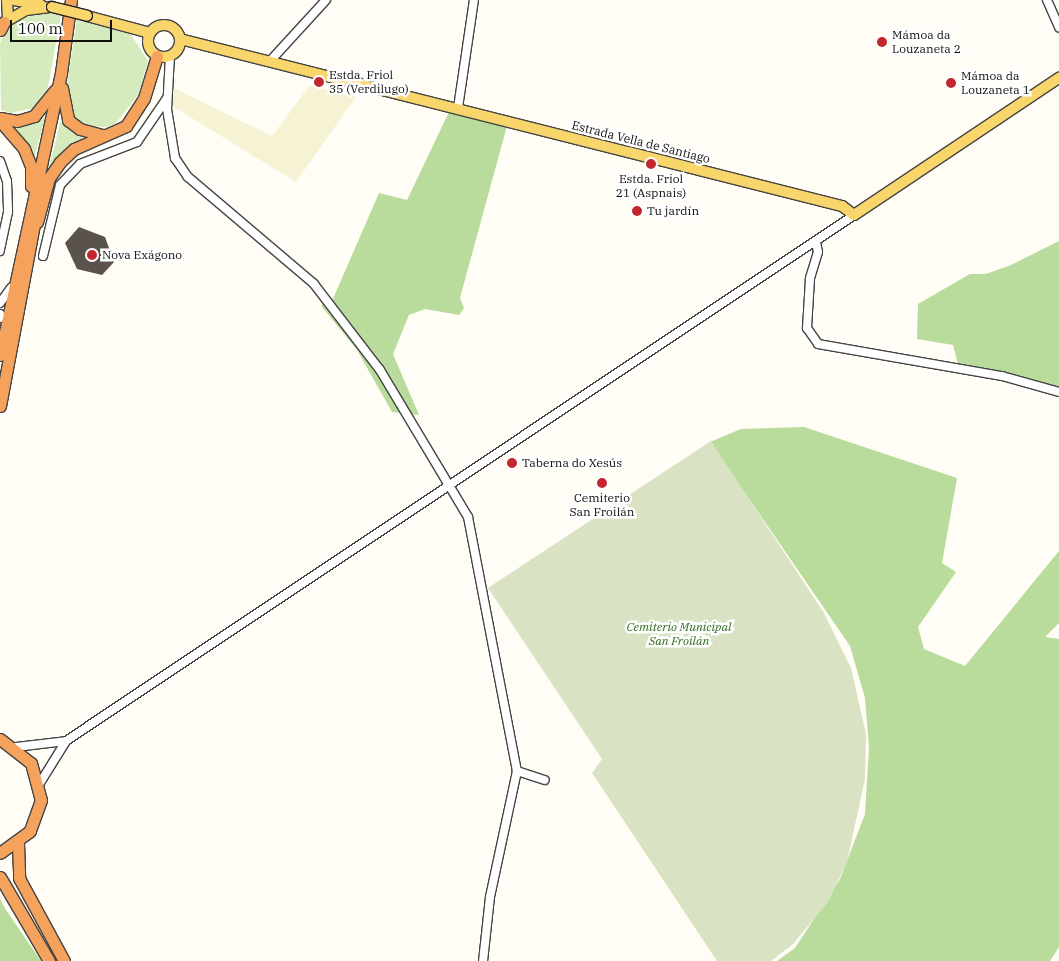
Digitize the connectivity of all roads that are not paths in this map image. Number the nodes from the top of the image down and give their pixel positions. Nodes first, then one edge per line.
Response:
1 (7, 0) edge
2 (14, 0) edge
3 (71, 0) edge
4 (326, 0) edge
5 (474, 0) edge
6 (1047, 0) edge
7 (52, 7) junction
8 (3, 23) edge
9 (1059, 27) edge
10 (150, 33) junction
11 (180, 39) junction
12 (157, 56) junction
13 (170, 56) junction
14 (271, 60) junction
15 (61, 73) junction
16 (1059, 78) edge
17 (58, 84) junction
18 (167, 98) junction
19 (458, 108) junction
20 (0, 119) edge
21 (110, 135) junction
22 (0, 160) edge
23 (4, 211) edge
24 (854, 215) junction
25 (28, 238) junction
26 (816, 242) junction
27 (0, 251) edge
28 (43, 256) dead end
29 (13, 284) junction
30 (0, 303) edge
31 (0, 353) edge
32 (1059, 392) edge
33 (0, 406) edge
34 (452, 485) junction
35 (0, 739) edge
36 (66, 741) junction
37 (16, 747) junction
38 (517, 771) junction
39 (545, 780) dead end
40 (40, 783) junction
41 (18, 843) junction
42 (0, 853) edge
43 (0, 877) edge
44 (49, 961) edge
45 (64, 961) edge
46 (483, 961) edge

1 - 8 main road
2 - 7 main road
3 - 15 highway
4 - 14 street
5 - 19 street
6 - 9 street
7 - 8 main road
7 - 10 main road, bridge
10 - 11 main road, Estrada Vella de Santiago
10 - 12 main road
11 - 13 main road
11 - 14 main road, Estrada Vella de Santiago
12 - 13 main road
12 - 21 highway
13 - 18 street
14 - 19 main road, Estrada Vella de Santiago
15 - 17 highway
15 - 21 highway
16 - 24 main road
17 - 20 highway
17 - 25 highway
18 - 28 street
18 - 34 street
19 - 24 main road, Estrada Vella de Santiago
20 - 25 highway
21 - 25 highway
22 - 23 street
23 - 27 street
24 - 26 street
25 - 29 highway
25 - 33 highway
26 - 32 street
26 - 34 street
29 - 30 street
29 - 31 highway
34 - 36 street
34 - 38 street
35 - 37 highway
36 - 37 street
36 - 40 street
37 - 40 highway
38 - 39 street
38 - 46 street
40 - 41 highway
41 - 42 highway
41 - 45 highway
43 - 44 highway

